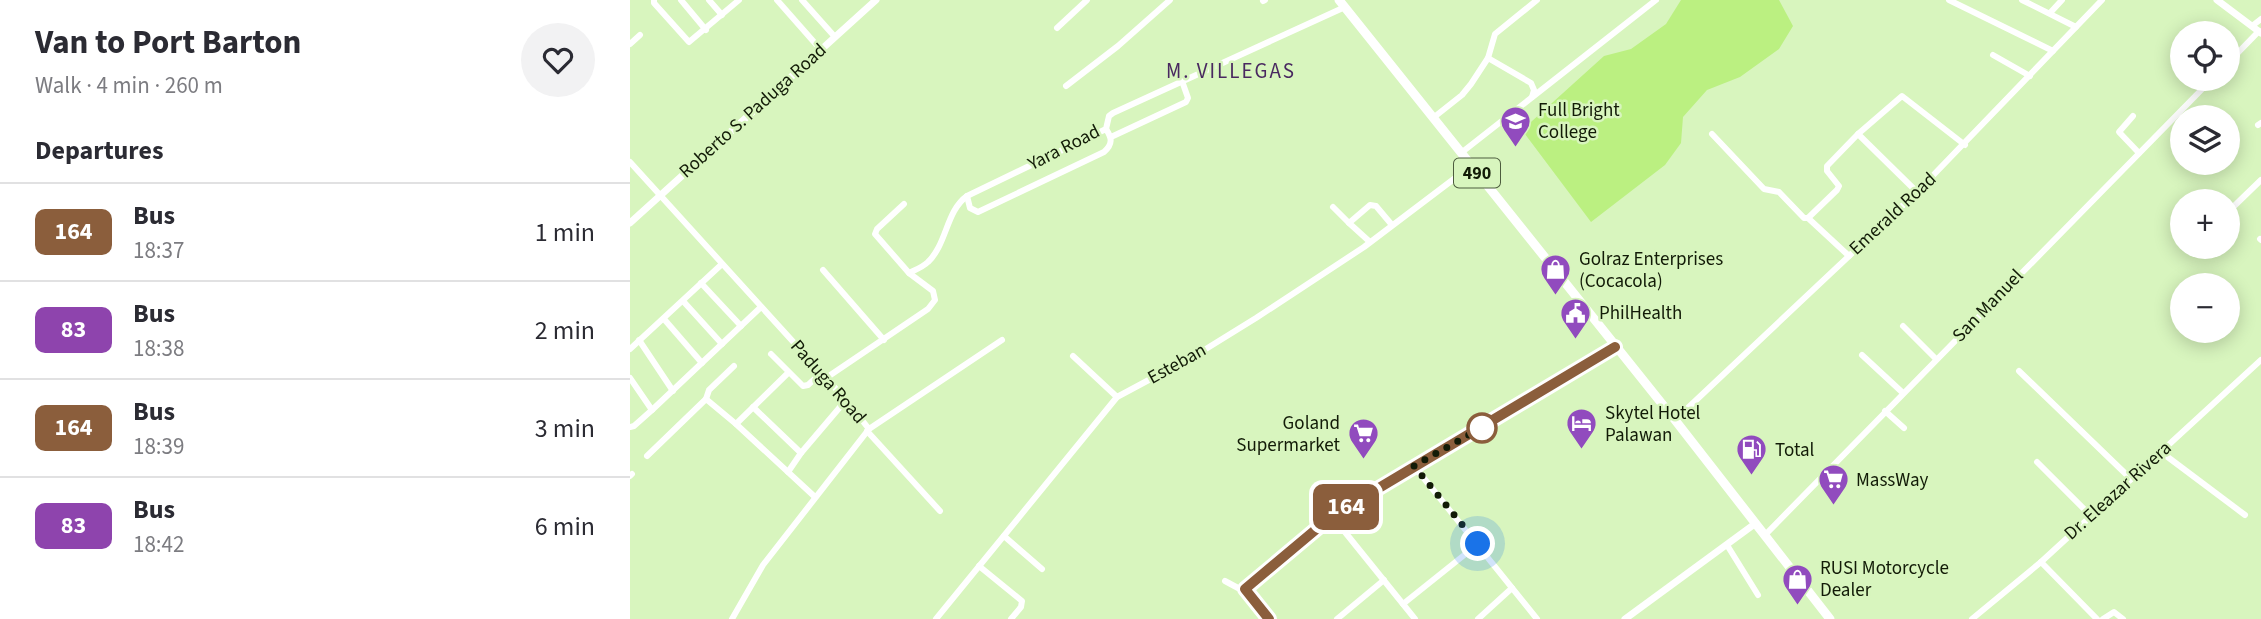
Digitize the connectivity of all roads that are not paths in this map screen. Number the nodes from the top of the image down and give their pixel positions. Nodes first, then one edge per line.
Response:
1 (653, 0) edge
2 (681, 0) edge
3 (709, 0) edge
4 (738, 0) edge
5 (777, 0) edge
6 (802, 0) edge
7 (876, 0) edge
8 (1087, 0) edge
9 (1170, 0) edge
10 (1537, 0) edge
11 (1656, 0) edge
12 (1949, 0) edge
13 (2025, 0) edge
14 (2062, 0) edge
15 (2102, 0) edge
16 (2217, 0) edge
17 (1342, 3) edge
18 (2050, 13) junction
19 (722, 15) junction
20 (2261, 19) edge
21 (2076, 27) junction
22 (1057, 28) dead end
23 (706, 30) junction
24 (2258, 30) edge
25 (640, 35) dead end
26 (835, 37) junction
27 (630, 44) edge
28 (821, 50) junction
29 (2240, 50) edge
30 (2053, 51) junction
31 (1993, 55) dead end
32 (1488, 58) junction
33 (2030, 76) junction
34 (1182, 81) junction
35 (1066, 86) dead end
36 (2200, 91) edge
37 (1531, 99) junction
38 (2133, 116) dead end
39 (1433, 118) junction
40 (1106, 129) junction
41 (1712, 134) dead end
42 (1858, 134) junction
43 (1111, 138) junction
44 (1965, 145) junction
45 (1461, 153) junction
46 (2138, 153) junction
47 (630, 162) edge
48 (1471, 166) junction
49 (2261, 180) edge
50 (1917, 192) junction
51 (967, 195) junction
52 (660, 196) junction
53 (2240, 200) edge
54 (904, 204) dead end
55 (1333, 207) dead end
56 (1808, 218) junction
57 (630, 223) edge
58 (1349, 223) junction
59 (1392, 225) junction
60 (1370, 242) junction
61 (1849, 256) junction
62 (722, 264) junction
63 (823, 270) dead end
64 (909, 273) junction
65 (701, 283) junction
66 (683, 301) junction
67 (761, 307) junction
68 (664, 319) junction
69 (741, 326) junction
70 (1903, 326) dead end
71 (884, 340) junction
72 (1002, 340) dead end
73 (639, 341) junction
74 (722, 344) junction
75 (1615, 347) junction
76 (630, 349) edge
77 (771, 354) dead end
78 (1862, 355) dead end
79 (1073, 356) dead end
80 (1936, 359) junction
81 (2261, 360) edge
82 (702, 363) junction
83 (734, 366) dead end
84 (2252, 368) junction
85 (2019, 371) dead end
86 (788, 373) junction
87 (2259, 374) dead end
88 (823, 376) junction
89 (630, 378) edge
90 (673, 391) junction
91 (1903, 393) junction
92 (1117, 397) junction
93 (706, 399) junction
94 (846, 400) junction
95 (753, 407) junction
96 (652, 410) junction
97 (1885, 411) junction
98 (1675, 420) junction
99 (736, 424) junction
100 (630, 427) edge
101 (1904, 428) dead end
102 (868, 430) junction
103 (2161, 452) junction
104 (801, 453) junction
105 (647, 456) dead end
106 (2037, 462) dead end
107 (1414, 466) junction
108 (788, 472) junction
109 (2131, 479) junction
110 (816, 496) junction
111 (940, 511) dead end
112 (2245, 515) dead end
113 (1332, 516) junction
114 (2091, 516) junction
115 (1756, 523) junction
116 (1765, 535) junction
117 (1004, 536) junction
118 (1478, 544) junction
119 (1727, 545) junction
120 (2041, 562) junction
121 (979, 566) junction
122 (1042, 569) dead end
123 (1384, 580) junction
124 (1225, 581) dead end
125 (1512, 588) junction
126 (1245, 589) junction
127 (1758, 595) dead end
128 (1403, 604) junction
129 (1535, 616) edge
130 (732, 619) edge
131 (936, 619) edge
132 (1011, 619) edge
133 (1269, 619) edge
134 (1337, 619) edge
135 (1415, 619) edge
136 (1478, 619) edge
137 (1524, 619) edge
138 (1625, 619) edge
139 (1830, 619) edge
140 (1972, 619) edge
141 (2097, 619) edge
142 (2103, 619) edge
143 (2123, 619) edge

1 - 23 street
2 - 23 street
3 - 19 street
4 - 19 street
5 - 28 street
6 - 26 street
7 - 26 street, Roberto S. Paduga Road
8 - 22 street
9 - 35 street
10 - 32 street
11 - 37 street
12 - 30 street
13 - 18 street
14 - 18 street
15 - 21 street, Emerald Road
16 - 24 street
17 - 34 street, Yara Road
17 - 39 main road, 490
18 - 21 street
19 - 23 street
20 - 24 street
21 - 30 street, Emerald Road
24 - 29 street
25 - 27 street
26 - 28 street, Roberto S. Paduga Road
28 - 52 street, Roberto S. Paduga Road
30 - 33 street, Emerald Road
31 - 33 street
32 - 37 street
32 - 39 street
33 - 44 street, Emerald Road
34 - 40 street, Yara Road
34 - 43 street
36 - 46 street, San Manuel
37 - 45 street
38 - 46 street
39 - 45 main road, 490
40 - 43 street
40 - 51 street, Yara Road
41 - 56 street
42 - 44 street
42 - 50 street
42 - 56 street
43 - 51 street
44 - 50 street, Emerald Road
45 - 48 main road, 490
46 - 80 street, San Manuel
47 - 52 street, Paduga Road
48 - 59 street, Esteban
48 - 75 main road, 490
49 - 53 street
50 - 61 street, Emerald Road
51 - 64 street
52 - 57 street, Roberto S. Paduga Road
52 - 62 street, Paduga Road
54 - 64 street
55 - 58 street
56 - 61 street
58 - 59 street
58 - 60 street
59 - 60 street, Esteban
60 - 92 street, Esteban
61 - 98 street, Emerald Road
62 - 65 street
62 - 67 street, Paduga Road
63 - 71 street
64 - 71 street
65 - 66 street
65 - 69 street
66 - 68 street
66 - 74 street
67 - 69 street
67 - 88 street, Paduga Road
68 - 73 street
68 - 82 street
69 - 74 street
70 - 80 street
71 - 88 street
72 - 102 street
73 - 76 street
73 - 90 street
74 - 82 street
75 - 98 main road, 490
75 - 107 street
77 - 86 street
78 - 91 street
79 - 92 street
80 - 91 street, San Manuel
81 - 84 street, Dr. Eleazar Rivera
82 - 90 street
83 - 93 street
84 - 87 street
84 - 103 street, Dr. Eleazar Rivera
85 - 109 street
86 - 88 street
86 - 95 street
88 - 94 street, Paduga Road
89 - 96 street
90 - 96 street
91 - 97 street, San Manuel
92 - 117 street, Esteban
93 - 99 street
93 - 105 street
94 - 102 street, Paduga Road
94 - 104 street
95 - 99 street
95 - 104 street
96 - 100 street
97 - 101 street
97 - 116 street, San Manuel
98 - 115 main road, 490
99 - 108 street
102 - 110 street, Paduga Road
102 - 111 street
103 - 109 street, Dr. Eleazar Rivera
103 - 112 street
104 - 108 street
106 - 114 street
107 - 113 street
107 - 118 street
108 - 110 street
109 - 114 street, Dr. Eleazar Rivera
110 - 130 street, Paduga Road
113 - 123 street
113 - 126 street
114 - 120 street, Dr. Eleazar Rivera
115 - 116 main road, 490
115 - 119 street
116 - 139 main road, 490
117 - 121 street, Esteban
117 - 122 street
118 - 125 street
118 - 128 street
119 - 127 street
119 - 138 street
120 - 140 street, Dr. Eleazar Rivera
120 - 141 street
121 - 131 street, Esteban
121 - 132 street
123 - 128 street
123 - 134 street
124 - 126 street
125 - 129 street
125 - 136 street
126 - 133 street
128 - 135 street
129 - 137 street
142 - 143 street

